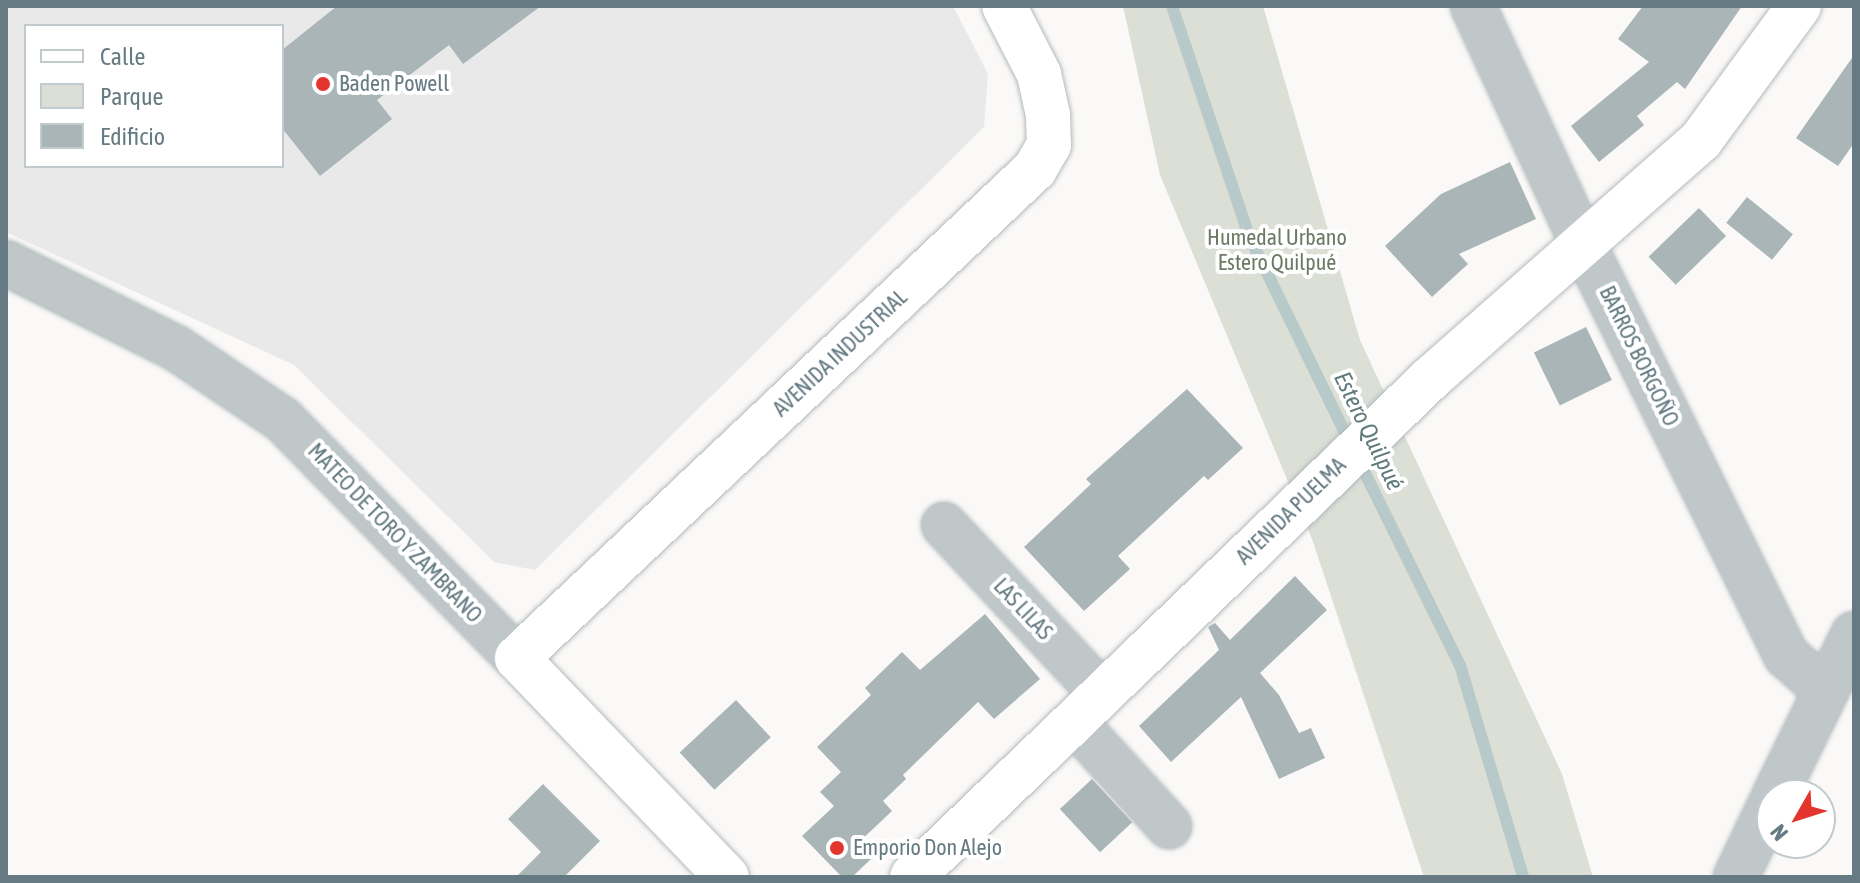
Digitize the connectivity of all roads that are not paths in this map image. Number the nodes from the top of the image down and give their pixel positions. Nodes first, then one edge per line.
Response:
1 (1004, 6) edge
2 (1473, 6) edge
3 (1799, 6) edge
4 (1582, 242) junction
5 (6, 263) edge
6 (944, 525) dead end
7 (1854, 634) edge
8 (517, 658) junction
9 (1826, 691) junction
10 (1088, 708) junction
11 (1783, 779) edge
12 (1169, 826) dead end
13 (1756, 835) edge
14 (727, 877) edge
15 (912, 877) edge
16 (1736, 877) edge

1 - 8 street, AVENIDA INDUSTRIAL
2 - 4 street, BARROS BORGOÑO
3 - 4 street, AVENIDA PUELMA
4 - 9 street, BARROS BORGOÑO
4 - 10 street, AVENIDA PUELMA
5 - 8 street, MATEO DE TORO Y ZAMBRANO
6 - 10 street, LAS LILAS
7 - 9 street
8 - 14 street, MATEO DE TORO Y ZAMBRANO
9 - 11 street
10 - 12 street, LAS LILAS
10 - 15 street, AVENIDA PUELMA
13 - 16 street

